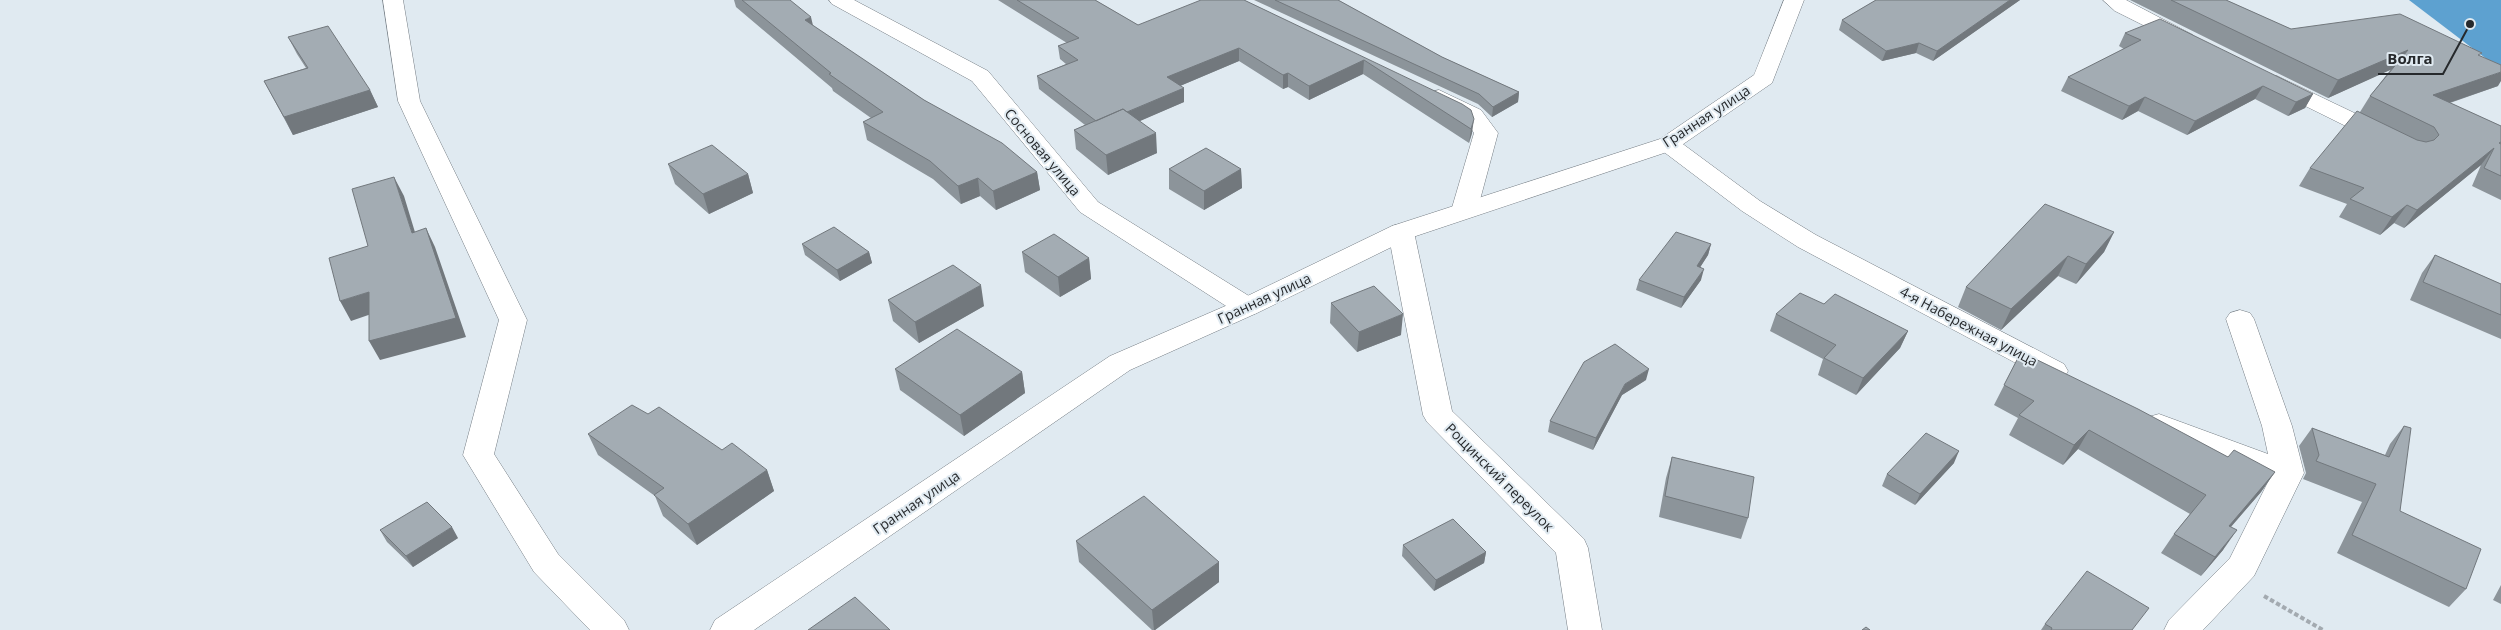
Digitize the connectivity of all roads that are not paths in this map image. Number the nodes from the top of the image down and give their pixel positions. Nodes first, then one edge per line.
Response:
1 (394, 0) edge
2 (840, 0) edge
3 (1794, 0) edge
4 (2113, 0) edge
5 (2202, 46) edge
6 (2255, 72) edge
7 (1424, 90) edge
8 (1668, 144) junction
9 (2405, 146) edge
10 (1464, 212) junction
11 (1401, 232) junction
12 (1246, 307) junction
13 (2240, 319) dead end
14 (2079, 385) edge
15 (2132, 413) edge
16 (2288, 473) junction
17 (612, 630) edge
18 (727, 630) edge
19 (1585, 630) edge
20 (2181, 630) edge

1 - 17 street
2 - 12 street, Сосновая улица
3 - 8 street, Гранная улица
4 - 5 street
6 - 9 street
7 - 10 street
8 - 10 street, Гранная улица
8 - 14 street, 4-я Набережная улица
10 - 11 street, Гранная улица
11 - 12 street, Гранная улица
11 - 19 street, Рощинский переулок
12 - 18 street, Гранная улица
13 - 16 street
15 - 16 street
16 - 20 street

